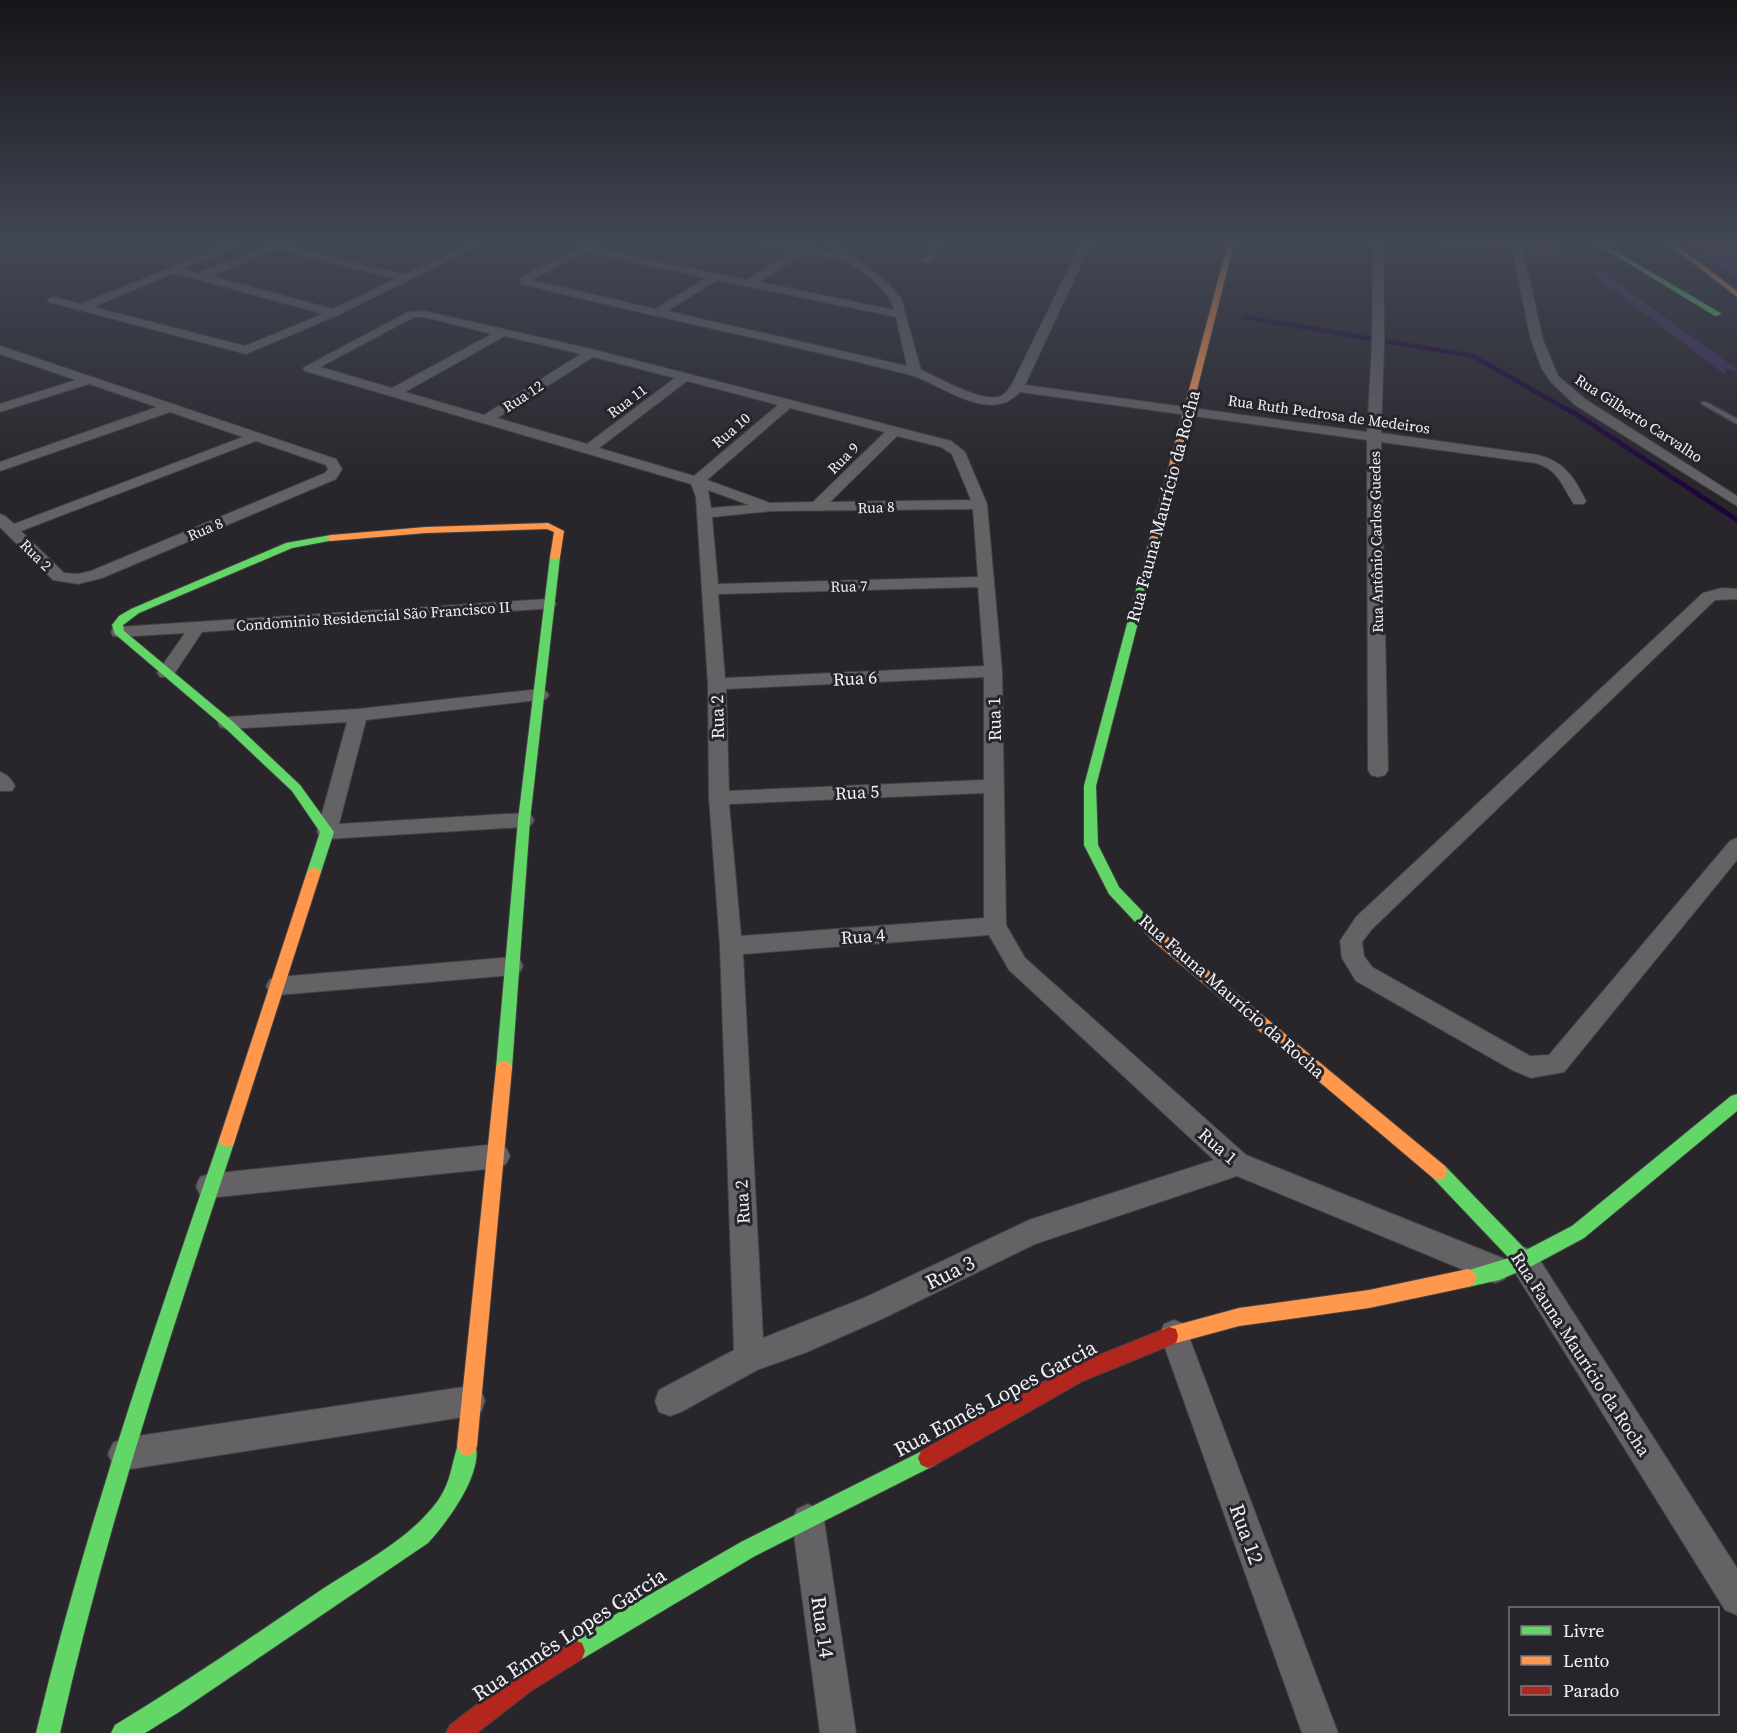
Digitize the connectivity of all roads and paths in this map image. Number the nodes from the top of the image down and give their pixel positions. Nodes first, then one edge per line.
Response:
1 (146, 324) edge
2 (309, 324) edge
3 (396, 324) edge
4 (467, 324) edge
5 (704, 324) edge
6 (903, 324) edge
7 (1048, 324) edge
8 (1210, 324) edge
9 (1378, 324) edge
10 (1534, 324) edge
11 (504, 332) junction
12 (1, 351) edge
13 (591, 353) junction
14 (915, 372) junction
15 (685, 377) junction
16 (89, 380) junction
17 (1017, 388) junction
18 (393, 393) junction
19 (1704, 403) dead end
20 (787, 404) junction
21 (0, 408) edge
22 (168, 408) junction
23 (1188, 411) junction
24 (485, 420) junction
25 (1737, 422) edge
26 (894, 430) junction
27 (257, 436) junction
28 (1374, 437) junction
29 (588, 450) junction
30 (0, 467) edge
31 (697, 481) junction
32 (1579, 501) dead end
33 (1737, 502) edge
34 (980, 504) junction
35 (772, 507) junction
36 (815, 508) junction
37 (706, 513) junction
38 (6, 525) edge
39 (78, 579) joint
40 (987, 582) junction
41 (712, 589) junction
42 (1737, 594) edge
43 (548, 604) junction
44 (197, 627) junction
45 (119, 632) junction
46 (993, 671) junction
47 (166, 673) junction
48 (717, 684) junction
49 (540, 695) junction
50 (358, 715) junction
51 (227, 723) junction
52 (1378, 770) dead end
53 (995, 786) junction
54 (719, 798) junction
55 (524, 820) junction
56 (327, 832) junction
57 (1737, 846) edge
58 (995, 926) junction
59 (731, 946) junction
60 (512, 966) junction
61 (278, 986) junction
62 (1737, 1101) edge
63 (497, 1156) junction
64 (1238, 1164) junction
65 (209, 1186) junction
66 (1511, 1266) junction
67 (1174, 1334) junction
68 (749, 1358) junction
69 (470, 1401) junction
70 (670, 1401) dead end
71 (124, 1454) junction
72 (808, 1520) junction
73 (1737, 1598) edge
74 (172, 1719) edge
75 (48, 1733) edge
76 (123, 1733) edge
77 (458, 1733) edge
78 (838, 1733) edge
79 (1320, 1733) edge

1 - 2 street
3 - 18 street, Rua 1
4 - 11 street, Rua 1
5 - 14 street
6 - 14 street
7 - 17 street
8 - 23 main road, Rua Fauna Maurício da Rocha
9 - 28 street, Rua Antônio Carlos Guedes
10 - 33 street, Rua Gilberto Carvalho
11 - 13 street, Rua 1
11 - 18 street
12 - 16 street
13 - 15 street, Rua 1
13 - 24 street, Rua 12
14 - 17 street
15 - 20 street, Rua 1
15 - 29 street, Rua 11
16 - 21 street
16 - 22 street
17 - 23 street, Rua Ruth Pedrosa de Medeiros
18 - 24 street
19 - 25 lane
20 - 26 street, Rua 1
20 - 31 street, Rua 10
22 - 27 street
22 - 30 street
23 - 28 street, Rua Ruth Pedrosa de Medeiros
23 - 66 main road, Rua Fauna Maurício da Rocha
24 - 29 street
26 - 34 street, Rua 1
26 - 36 street, Rua 9
27 - 38 street
27 - 39 street, Rua 8
28 - 32 street, Rua Ruth Pedrosa de Medeiros
28 - 52 street, Rua Antônio Carlos Guedes
29 - 31 street
31 - 35 street, Rua 8
31 - 37 street, Rua 2
34 - 36 street, Rua 8
34 - 40 street, Rua 1
35 - 36 street, Rua 8
35 - 37 street, Rua 8
37 - 41 street, Rua 2
38 - 39 street, Rua 2
40 - 41 street, Rua 7
40 - 46 street, Rua 1
41 - 48 street, Rua 2
42 - 57 street
43 - 44 street, Condominio Residencial São Francisco II
43 - 45 main road
43 - 49 main road
44 - 45 street, Condominio Residencial São Francisco II
44 - 47 street
45 - 47 main road
46 - 48 street, Rua 6
46 - 53 street, Rua 1
47 - 51 main road
48 - 54 street, Rua 2
49 - 50 street
49 - 55 main road
50 - 51 street
50 - 56 street
51 - 56 main road
53 - 54 street, Rua 5
53 - 58 street, Rua 1
54 - 59 street, Rua 2
55 - 56 street
55 - 60 main road
56 - 61 main road
58 - 59 street, Rua 4
58 - 64 street, Rua 1
59 - 68 street, Rua 2
60 - 61 street
60 - 63 main road
61 - 65 main road
62 - 66 main road, Rua Ennês Lopes Garcia
63 - 65 street
63 - 69 main road
64 - 66 street, Rua 1
64 - 68 street, Rua 3
65 - 71 main road
66 - 67 main road, Rua Ennês Lopes Garcia
66 - 73 street, Rua Fauna Maurício da Rocha
67 - 72 main road, Rua Ennês Lopes Garcia
67 - 79 street, Rua 12
68 - 70 street, Rua 3
69 - 71 street
69 - 74 main road
71 - 75 main road
72 - 77 main road, Rua Ennês Lopes Garcia
72 - 78 street, Rua 14
74 - 76 main road

